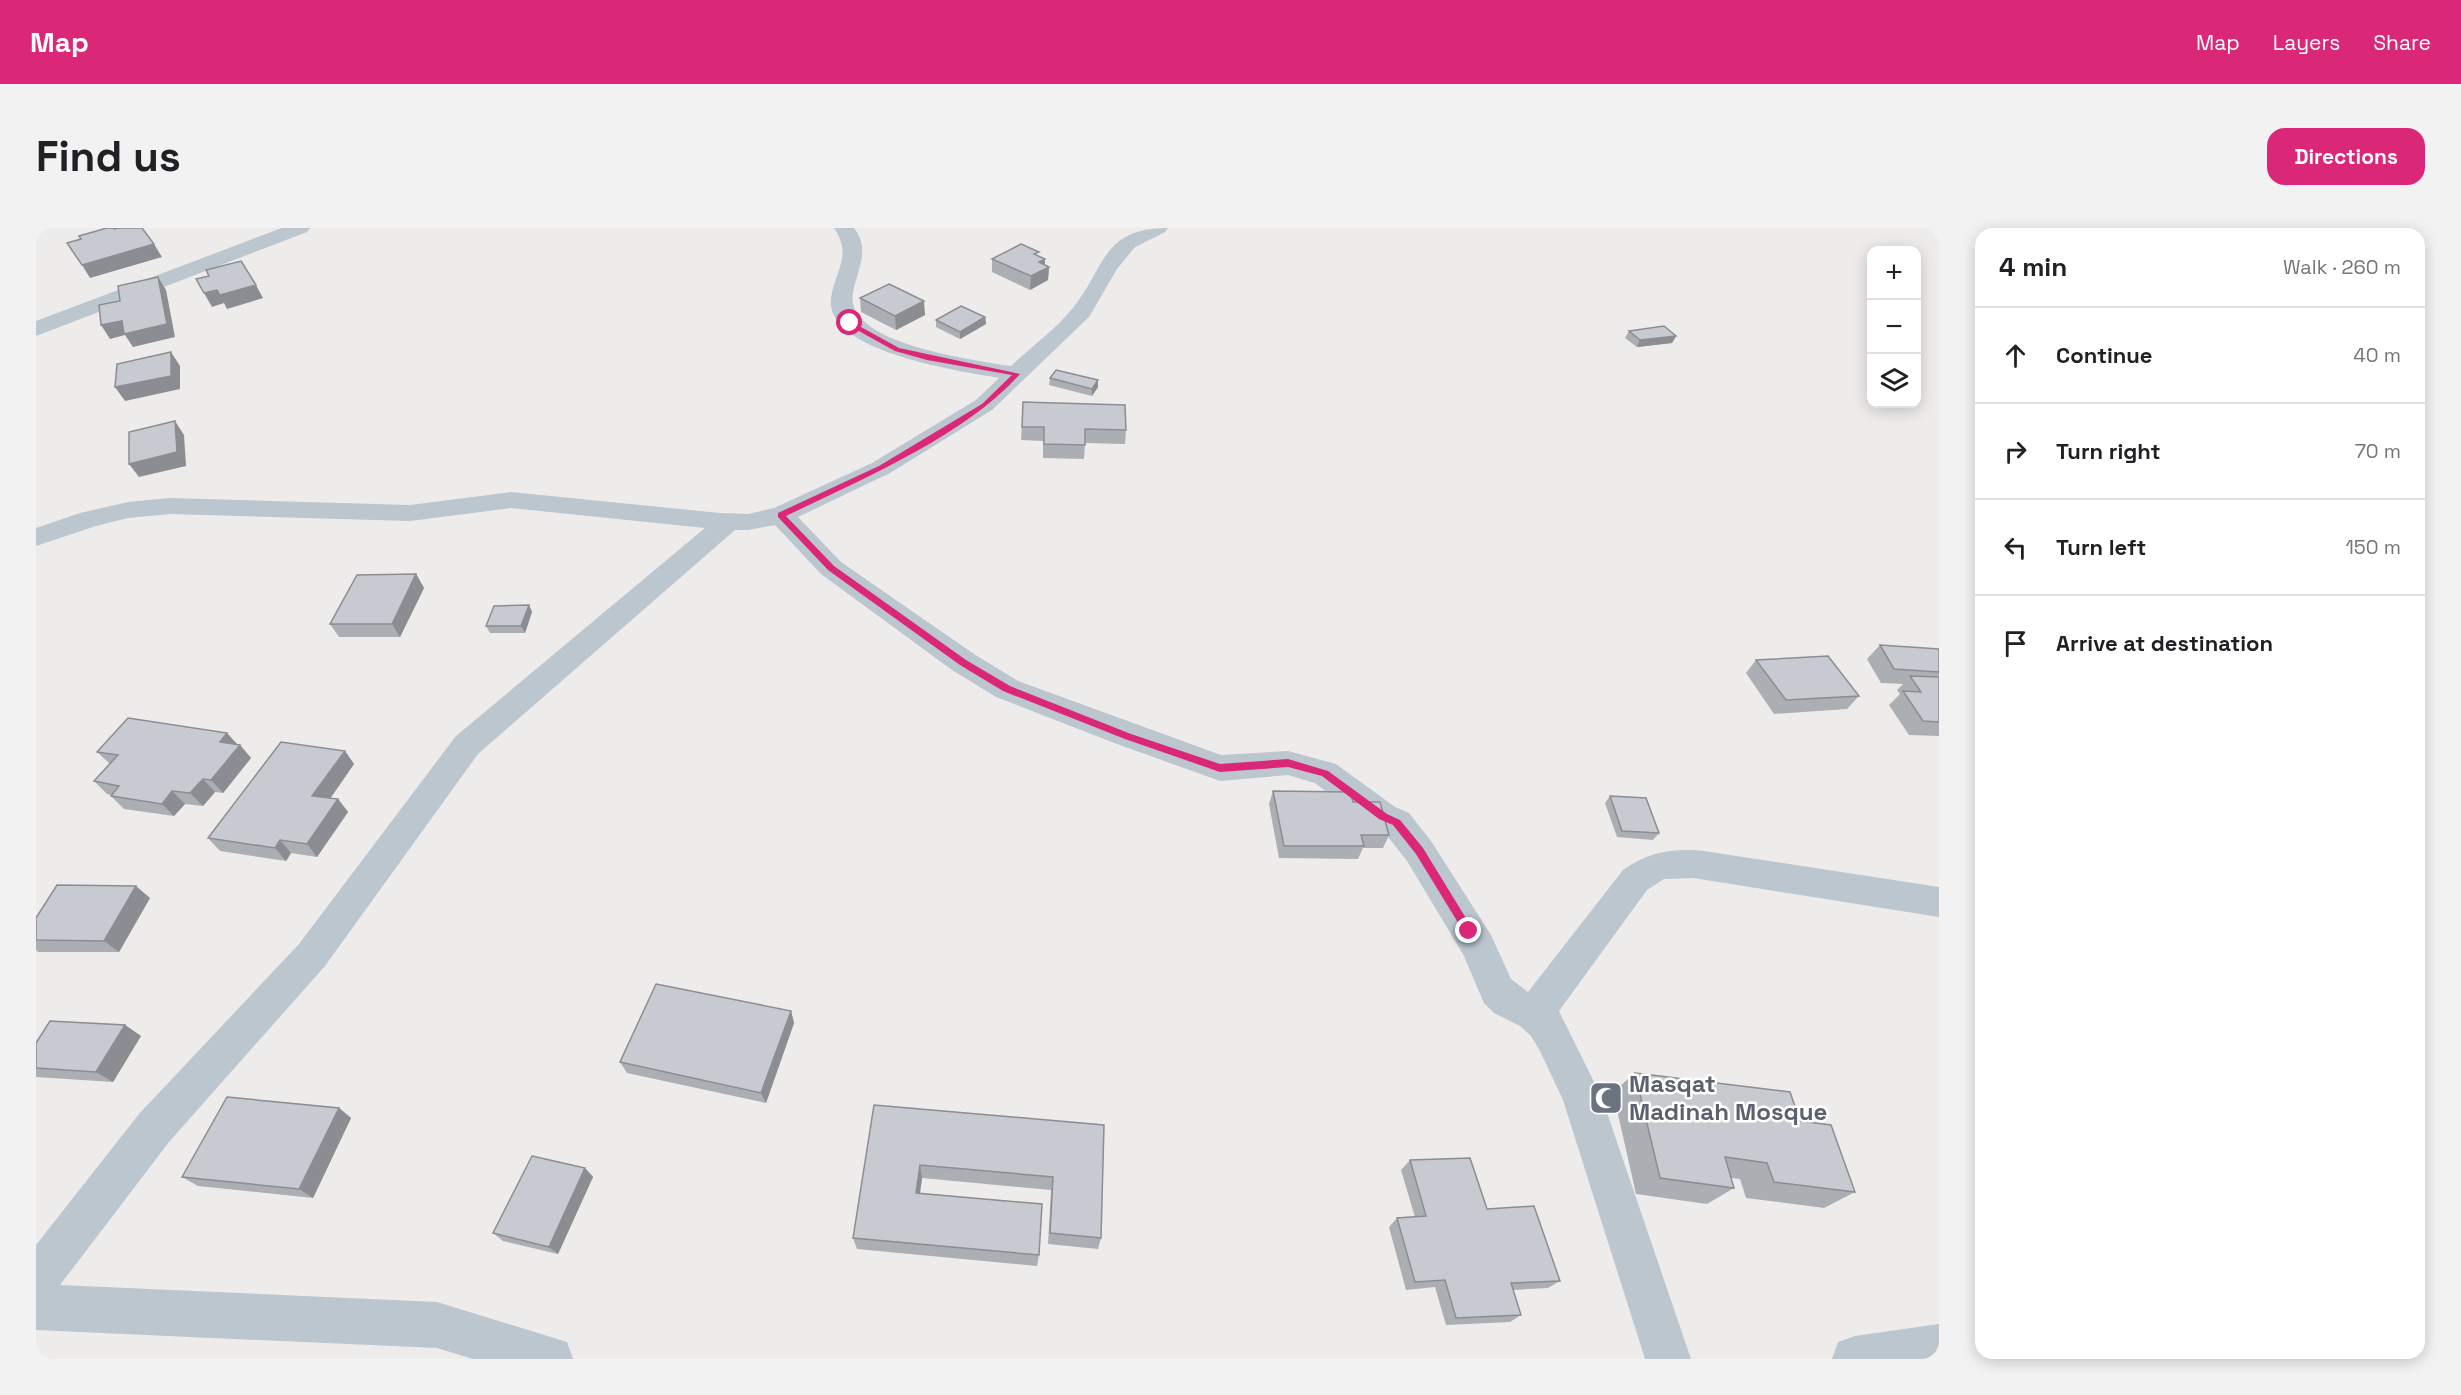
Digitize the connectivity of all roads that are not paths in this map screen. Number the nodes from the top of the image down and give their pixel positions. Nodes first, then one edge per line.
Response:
1 (300, 228) edge
2 (844, 228) edge
3 (1158, 228) edge
4 (274, 232) edge
5 (36, 329) edge
6 (1017, 374) junction
7 (781, 515) junction
8 (729, 521) junction
9 (36, 537) edge
10 (1939, 903) edge
11 (1534, 1014) junction
12 (36, 1281) edge
13 (36, 1307) edge
14 (1939, 1347) edge
15 (550, 1359) edge
16 (1668, 1359) edge
17 (1855, 1359) edge

1 - 4 street
2 - 6 street
3 - 6 street
4 - 5 street
6 - 7 street
7 - 8 street
7 - 11 street
8 - 9 street
8 - 12 street
10 - 11 street
11 - 16 street
13 - 15 street
14 - 17 street

